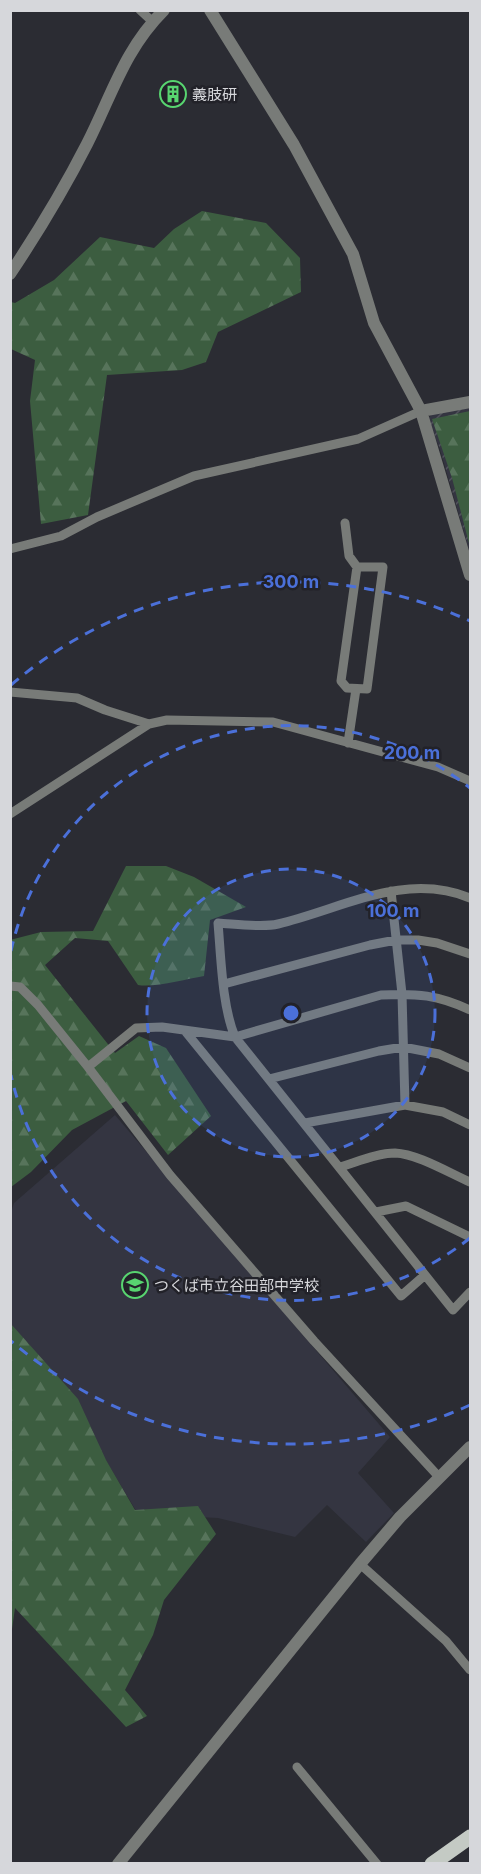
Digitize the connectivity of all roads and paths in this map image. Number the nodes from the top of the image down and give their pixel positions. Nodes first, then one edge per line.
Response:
1 (140, 10) edge
2 (164, 10) edge
3 (210, 10) edge
4 (153, 22) junction
5 (10, 274) edge
6 (471, 402) edge
7 (421, 411) junction
8 (345, 523) dead end
9 (10, 549) edge
10 (357, 567) junction
11 (471, 575) edge
12 (356, 689) junction
13 (10, 692) edge
14 (149, 724) junction
15 (348, 743) junction
16 (471, 781) edge
17 (10, 814) edge
18 (391, 891) junction
19 (471, 898) edge
20 (396, 940) junction
21 (471, 954) edge
22 (224, 984) junction
23 (10, 986) edge
24 (402, 994) junction
25 (471, 1010) edge
26 (185, 1031) junction
27 (235, 1037) junction
28 (403, 1047) junction
29 (88, 1067) junction
30 (471, 1068) edge
31 (269, 1079) junction
32 (405, 1105) junction
33 (305, 1123) junction
34 (471, 1125) edge
35 (340, 1167) junction
36 (471, 1182) edge
37 (376, 1212) junction
38 (471, 1237) edge
39 (425, 1275) junction
40 (471, 1292) edge
41 (471, 1447) edge
42 (439, 1477) junction
43 (360, 1564) junction
44 (471, 1670) edge
45 (297, 1767) dead end
46 (471, 1837) edge
47 (118, 1863) edge
48 (378, 1863) edge
49 (432, 1863) edge

1 - 4 street
2 - 4 street
3 - 7 street
4 - 5 street
6 - 7 street
7 - 9 street
7 - 11 street
8 - 10 street
10 - 12 street
10 - 12 street
12 - 15 street
13 - 14 street
14 - 15 street
14 - 17 street
15 - 16 street
18 - 19 street
18 - 20 street
18 - 22 street
20 - 21 street
20 - 22 street
20 - 24 street
22 - 27 street
23 - 29 street
24 - 25 street
24 - 27 street
24 - 28 street
26 - 27 street
26 - 29 street
26 - 39 street
27 - 31 street
28 - 30 street
28 - 31 street
28 - 32 street
29 - 42 street
31 - 33 street
32 - 33 street
32 - 34 street
33 - 35 street
35 - 36 street
35 - 37 street
37 - 38 street
37 - 39 street
39 - 40 street
41 - 42 street
42 - 43 street
43 - 44 street
43 - 47 street
45 - 48 street
46 - 49 main road

